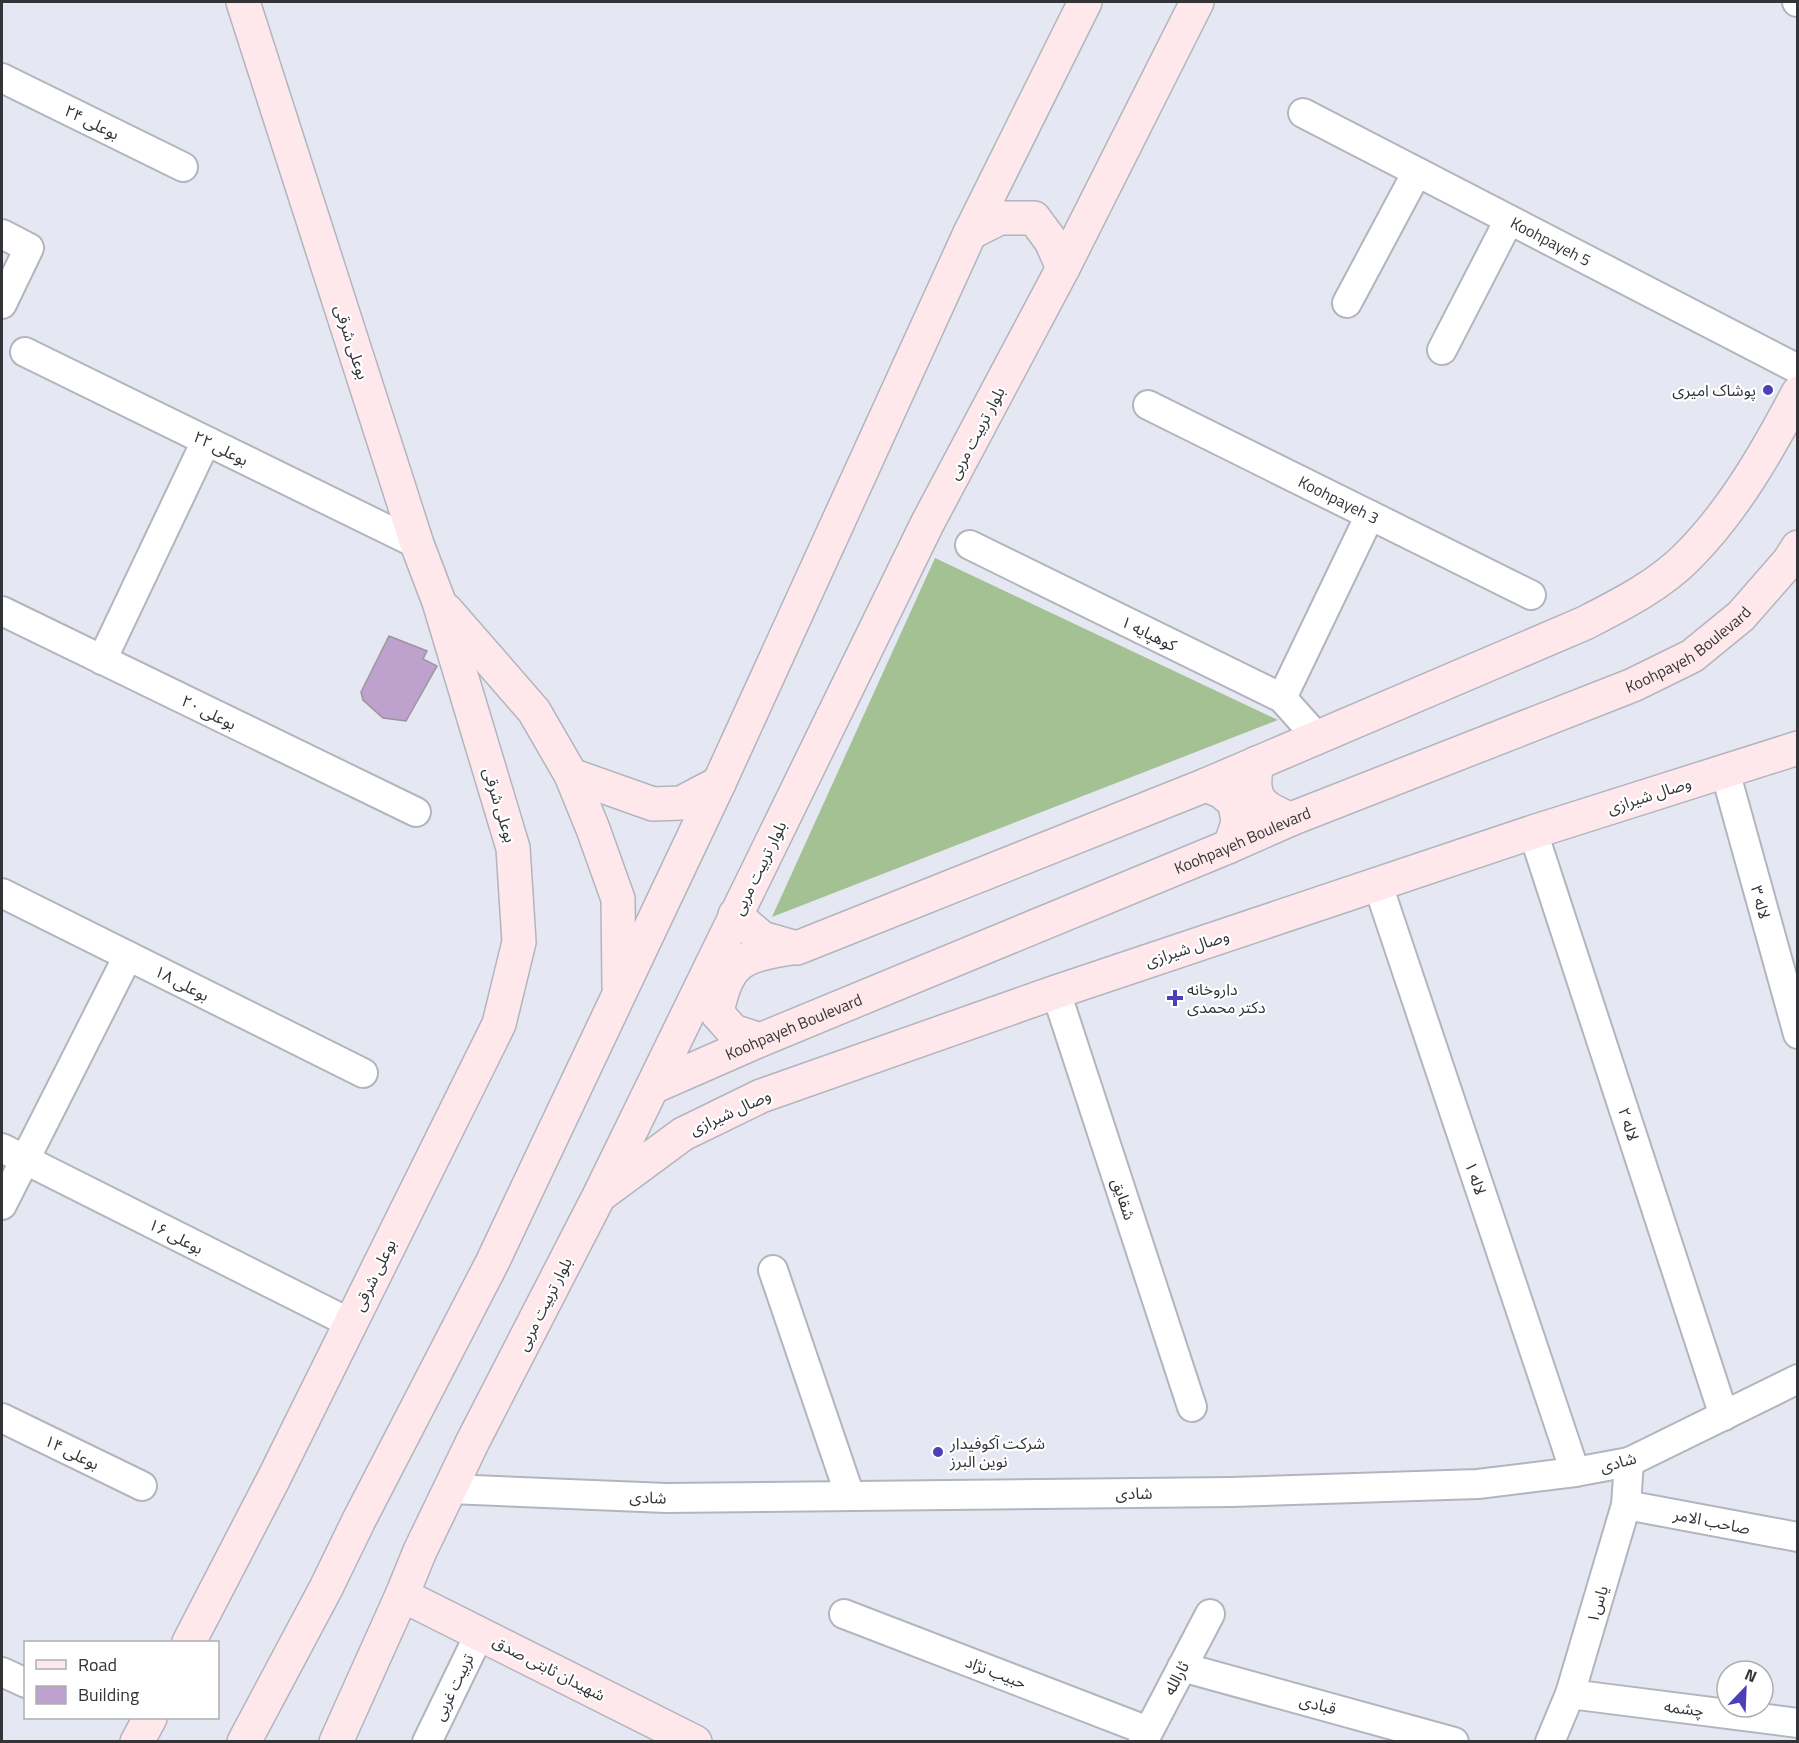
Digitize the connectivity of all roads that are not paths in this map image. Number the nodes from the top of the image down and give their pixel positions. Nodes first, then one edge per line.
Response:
1 (243, 2) edge
2 (1085, 2) edge
3 (1197, 2) edge
4 (2, 78) edge
5 (1304, 113) dead end
6 (183, 167) dead end
7 (1417, 172) junction
8 (1509, 220) junction
9 (970, 232) junction
10 (2, 234) edge
11 (1063, 268) junction
12 (1347, 303) dead end
13 (2, 304) edge
14 (1442, 350) dead end
15 (24, 352) dead end
16 (1797, 369) edge
17 (1797, 393) edge
18 (1148, 405) dead end
19 (206, 441) junction
20 (1370, 515) junction
21 (417, 544) junction
22 (970, 545) dead end
23 (1794, 560) edge
24 (1531, 595) dead end
25 (439, 602) junction
26 (2, 612) edge
27 (102, 660) junction
28 (1282, 698) junction
29 (1316, 736) junction
30 (1797, 748) edge
31 (1257, 763) junction
32 (1725, 771) junction
33 (571, 775) junction
34 (719, 783) junction
35 (1206, 784) junction
36 (416, 812) dead end
37 (1291, 819) junction
38 (1533, 831) junction
39 (1230, 846) junction
40 (1378, 885) junction
41 (2, 893) edge
42 (735, 915) junction
43 (797, 948) junction
44 (128, 956) junction
45 (1056, 992) junction
46 (619, 994) junction
47 (1797, 1034) edge
48 (760, 1040) junction
49 (363, 1073) dead end
50 (653, 1087) junction
51 (13, 1154) edge
52 (599, 1196) junction
53 (2, 1205) edge
54 (773, 1270) dead end
55 (351, 1323) junction
56 (1797, 1379) edge
57 (1192, 1407) dead end
58 (1724, 1416) junction
59 (2, 1418) edge
60 (1629, 1462) junction
61 (1575, 1472) junction
62 (142, 1486) dead end
63 (450, 1489) junction
64 (850, 1496) junction
65 (1626, 1505) junction
66 (1797, 1537) edge
67 (402, 1595) junction
68 (844, 1614) dead end
69 (1210, 1614) dead end
70 (480, 1634) junction
71 (190, 1641) edge
72 (1182, 1667) junction
73 (2, 1672) edge
74 (24, 1682) edge
75 (1570, 1694) junction
76 (149, 1719) edge
77 (1797, 1723) edge
78 (1145, 1736) edge
79 (137, 1742) edge
80 (244, 1742) edge
81 (336, 1742) edge
82 (426, 1742) edge
83 (695, 1742) edge
84 (1454, 1742) edge
85 (1550, 1742) edge

1 - 21 main road, بوعلی شرقی
2 - 9 main road
3 - 11 main road, بلوار تربیت مربی
4 - 6 street, بوعلی ۲۴
5 - 7 street, Koohpayeh 5
7 - 8 street, Koohpayeh 5
7 - 12 street
8 - 14 street
8 - 16 street, Koohpayeh 5
9 - 11 main road
9 - 34 main road
10 - 13 street
11 - 42 main road, بلوار تربیت مربی
15 - 19 street, بوعلی ۲۲
17 - 29 main road
18 - 20 street, Koohpayeh 3
19 - 21 street, بوعلی ۲۲
19 - 27 street
20 - 24 street, Koohpayeh 3
20 - 28 street
21 - 25 main road, بوعلی شرقی
22 - 28 street, کوهپایه ۱
23 - 37 main road, Koohpayeh Boulevard
25 - 33 main road
25 - 55 main road, بوعلی شرقی
26 - 27 street, بوعلی ۲۰
27 - 36 street, بوعلی ۲۰
28 - 29 street, کوهپایه ۱
29 - 31 main road
30 - 32 main road, وصال شیرازی
31 - 35 main road
31 - 37 main road
32 - 38 main road, وصال شیرازی
32 - 47 street, لاله ۳
33 - 34 main road
33 - 46 main road
34 - 46 main road
35 - 39 main road
35 - 43 main road
37 - 39 main road, Koohpayeh Boulevard
38 - 40 main road, وصال شیرازی
38 - 58 street, لاله ۲
39 - 48 main road, Koohpayeh Boulevard
40 - 45 main road, وصال شیرازی
40 - 61 street, لاله ۱
41 - 44 street, بوعلی ۱۸
42 - 43 main road
42 - 50 main road, بلوار تربیت مربی
43 - 48 main road
44 - 49 street, بوعلی ۱۸
44 - 51 street
45 - 52 main road, وصال شیرازی
45 - 57 street, شقایق
46 - 80 main road
48 - 50 main road, Koohpayeh Boulevard
50 - 52 main road, بلوار تربیت مربی
51 - 53 street
51 - 55 street, بوعلی ۱۶
52 - 63 main road, بلوار تربیت مربی
54 - 64 street
55 - 71 main road, بوعلی شرقی
56 - 58 street, شادی
58 - 60 street, شادی
59 - 62 street, بوعلی ۱۴
60 - 61 street, شادی
60 - 65 street, یاس۱
61 - 64 street, شادی
63 - 64 street, شادی
63 - 67 main road, بلوار تربیت مربی
65 - 66 street, صاحب الامر
65 - 75 street, یاس۱
67 - 70 main road, شهیدان ثابتی صدق
67 - 81 main road, بلوار تربیت مربی
68 - 78 street, حبیب نژاد
69 - 72 street, ثارالله
70 - 82 street, تربیت غربی
70 - 83 main road, شهیدان ثابتی صدق
72 - 78 street, ثارالله
72 - 84 street, قبادی
73 - 74 street
75 - 77 street, چشمه
75 - 85 street, یاس۱
76 - 79 main road

